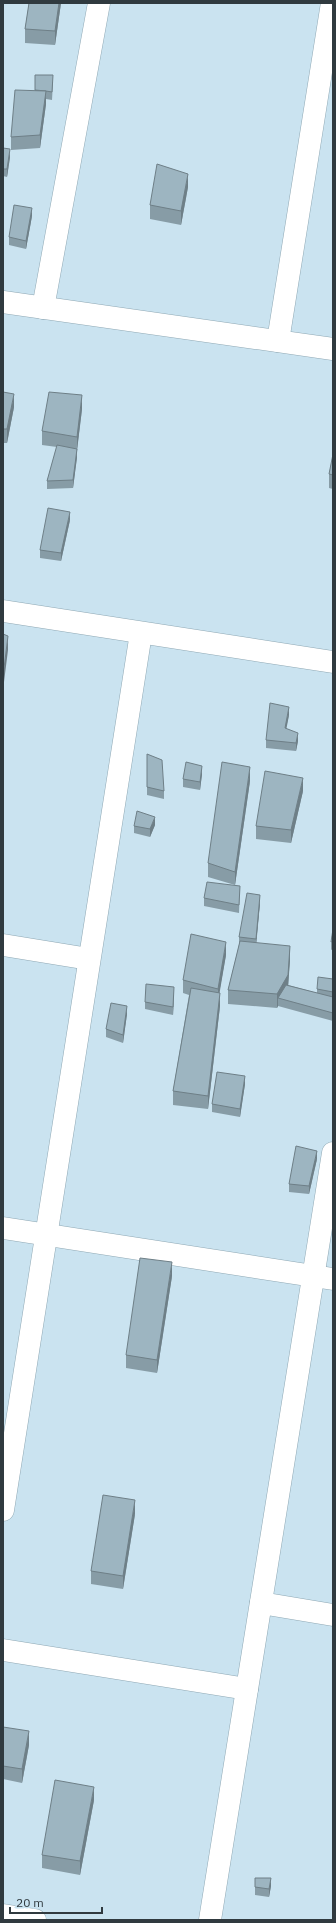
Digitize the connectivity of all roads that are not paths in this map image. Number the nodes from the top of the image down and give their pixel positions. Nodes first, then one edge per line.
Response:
1 (99, 3) edge
2 (332, 3) edge
3 (3, 302) edge
4 (43, 308) junction
5 (278, 341) junction
6 (333, 349) edge
7 (3, 611) edge
8 (141, 633) junction
9 (333, 662) edge
10 (3, 945) edge
11 (89, 959) junction
12 (333, 1153) edge
13 (3, 1228) edge
14 (46, 1234) junction
15 (323, 1277) edge
16 (3, 1510) edge
17 (261, 1603) junction
18 (333, 1614) edge
19 (3, 1650) edge
20 (247, 1689) junction
21 (3, 1915) edge
22 (35, 1920) edge
23 (210, 1920) edge

1 - 4 street
2 - 5 street
3 - 4 street
4 - 5 street
5 - 6 street
7 - 8 street
8 - 9 street
8 - 11 street
10 - 11 street
11 - 14 street
12 - 15 street
13 - 14 street
14 - 15 street
14 - 16 street
15 - 17 street
17 - 18 street
17 - 20 street
19 - 20 street
20 - 23 street
21 - 22 street

